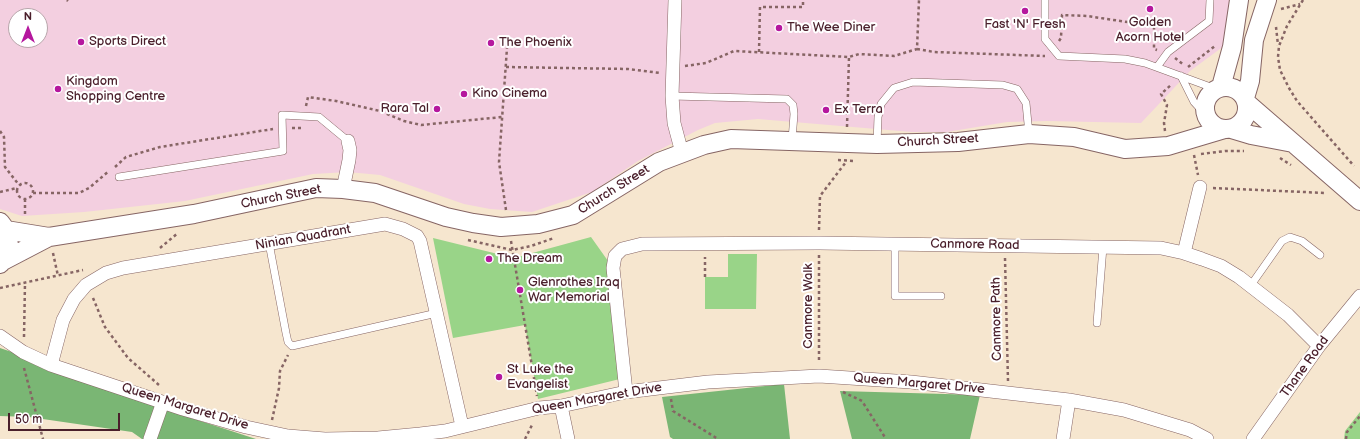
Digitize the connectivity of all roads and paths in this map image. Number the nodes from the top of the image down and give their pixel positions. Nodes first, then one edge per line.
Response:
1 (675, 0) edge
2 (803, 0) edge
3 (919, 0) edge
4 (1045, 0) edge
5 (1210, 0) edge
6 (1239, 0) edge
7 (1303, 0) edge
8 (1300, 4) junction
9 (1270, 5) edge
10 (507, 48) dead end
11 (759, 52) dead end
12 (1157, 67) junction
13 (1181, 76) junction
14 (1219, 88) junction
15 (672, 96) junction
16 (1246, 101) junction
17 (304, 116) junction
18 (502, 117) junction
19 (1207, 117) junction
20 (282, 128) junction
21 (1228, 129) junction
22 (0, 131) edge
23 (1029, 134) junction
24 (792, 140) junction
25 (348, 141) joint
26 (846, 142) junction
27 (877, 144) junction
28 (1294, 144) junction
29 (1189, 149) junction
30 (1250, 151) dead end
31 (682, 153) junction
32 (1278, 157) dead end
33 (1354, 166) dead end
34 (1295, 167) dead end
35 (119, 177) dead end
36 (18, 187) junction
37 (1200, 188) junction
38 (1320, 188) dead end
39 (343, 189) junction
40 (0, 192) edge
41 (33, 193) junction
42 (1360, 201) edge
43 (3, 226) edge
44 (508, 226) junction
45 (49, 238) junction
46 (269, 244) junction
47 (706, 244) junction
48 (819, 244) junction
49 (895, 244) junction
50 (1005, 245) junction
51 (1103, 247) junction
52 (1184, 253) junction
53 (1320, 255) dead end
54 (1, 262) edge
55 (705, 277) dead end
56 (25, 283) junction
57 (86, 284) junction
58 (1251, 285) junction
59 (0, 288) edge
60 (941, 296) dead end
61 (1360, 296) edge
62 (437, 313) junction
63 (1097, 323) dead end
64 (0, 336) edge
65 (292, 346) junction
66 (1319, 346) junction
67 (24, 352) junction
68 (51, 365) junction
69 (819, 376) junction
70 (668, 387) junction
71 (840, 391) dead end
72 (626, 392) junction
73 (1008, 392) junction
74 (1069, 400) junction
75 (163, 402) junction
76 (561, 406) junction
77 (539, 408) junction
78 (1360, 416) edge
79 (462, 426) junction
80 (270, 432) junction
81 (378, 438) edge
82 (43, 439) edge
83 (150, 439) edge
84 (568, 439) edge
85 (718, 439) edge
86 (886, 439) edge
87 (1063, 439) edge
88 (1207, 439) edge
89 (1253, 439) edge
90 (1346, 439) edge

1 - 15 street
2 - 11 path
3 - 26 path, Canmore Walk
4 - 12 lane
5 - 12 lane
6 - 14 street
7 - 8 path
8 - 9 path
8 - 33 path
9 - 16 street
10 - 18 path
12 - 13 lane
13 - 14 lane
13 - 19 lane
14 - 16 street
14 - 19 street
15 - 24 lane
15 - 31 street
16 - 21 street
16 - 28 street
17 - 18 path
17 - 20 path
17 - 20 lane
17 - 25 lane
18 - 44 path
19 - 21 street
19 - 29 street, Church Street
20 - 35 lane
20 - 41 path
21 - 28 street
21 - 29 street, Church Street
22 - 36 path
23 - 27 street, Church Street
23 - 27 lane
23 - 29 street, Church Street
24 - 26 street, Church Street
24 - 31 street, Church Street
25 - 39 street
26 - 27 street, Church Street
26 - 48 path, Canmore Walk
28 - 42 street
29 - 30 path
29 - 37 path
31 - 44 street, Church Street
32 - 34 path
36 - 40 path
36 - 41 path
36 - 41 path
37 - 38 path
37 - 52 street
39 - 44 street, Church Street
39 - 45 street, Church Street
43 - 45 street, Church Street
43 - 54 street
44 - 77 path
45 - 54 street, Church Street
46 - 57 street, Ninian Quadrant
46 - 62 street, Ninian Quadrant
46 - 65 lane
47 - 48 street, Canmore Road
47 - 55 path
47 - 72 street, Canmore Road
48 - 49 street, Canmore Road
48 - 69 path, Canmore Walk
49 - 50 street, Canmore Road
49 - 60 lane
50 - 51 street, Canmore Road
50 - 73 path, Canmore Path
51 - 52 street, Canmore Road
51 - 63 lane
52 - 58 street, Canmore Road
53 - 58 lane
56 - 57 path
56 - 59 path
56 - 67 path
57 - 68 street, Ninian Quadrant
57 - 75 path
58 - 66 street, Canmore Road
61 - 66 street, Thane Road
62 - 65 lane
62 - 79 street, Ninian Quadrant
64 - 67 street, Queen Margaret Drive
65 - 80 path
66 - 89 street, Thane Road
67 - 68 street, Queen Margaret Drive
67 - 82 path
68 - 75 street, Queen Margaret Drive
69 - 70 street, Queen Margaret Drive
69 - 73 street, Queen Margaret Drive
70 - 72 street, Queen Margaret Drive
70 - 85 path
71 - 86 path
72 - 76 street, Queen Margaret Drive
73 - 74 street, Queen Margaret Drive
74 - 87 street
74 - 88 street, Queen Margaret Drive
75 - 80 street, Queen Margaret Drive
75 - 83 street
76 - 77 street, Queen Margaret Drive
76 - 84 street
77 - 79 street, Queen Margaret Drive
78 - 90 path
79 - 81 street, Queen Margaret Drive
80 - 81 street, Queen Margaret Drive

